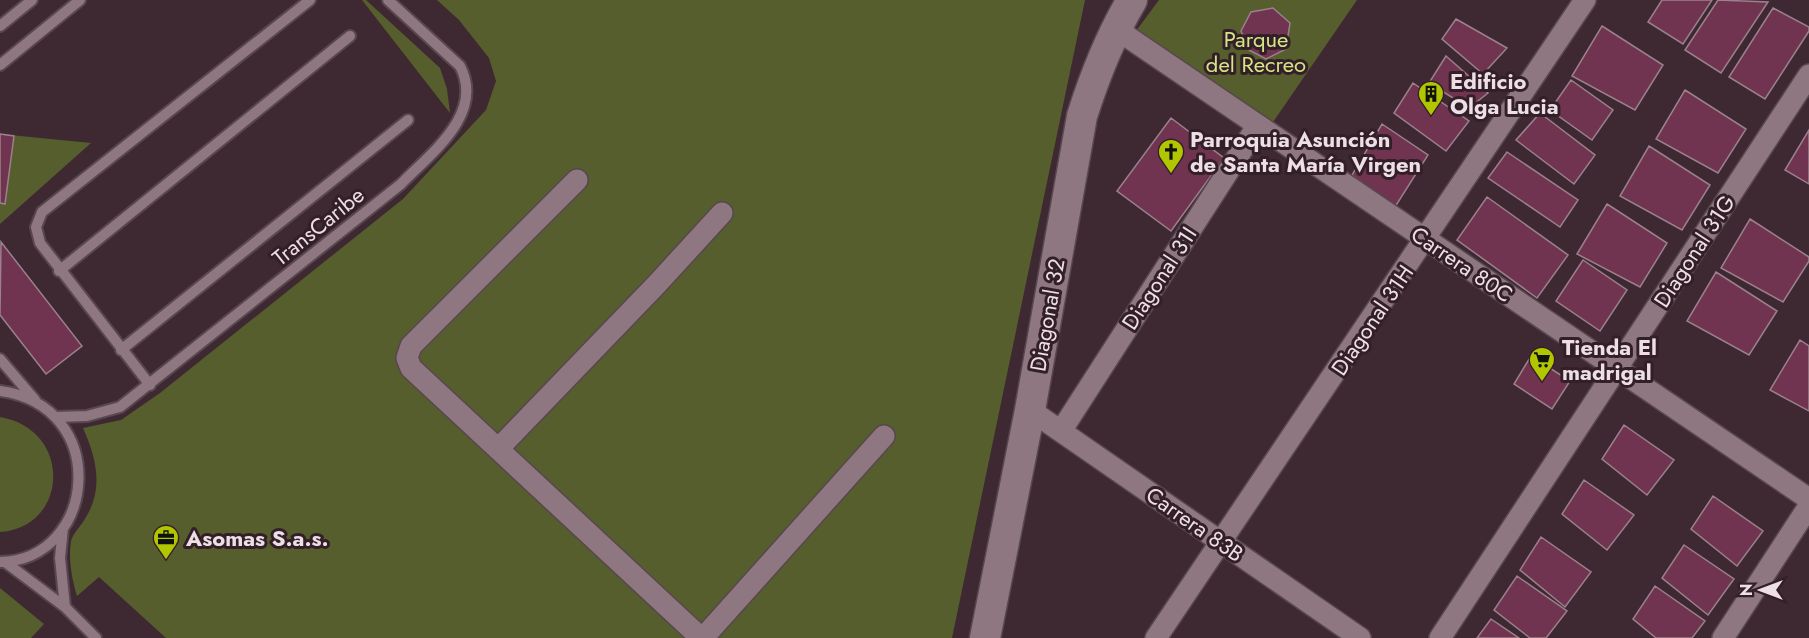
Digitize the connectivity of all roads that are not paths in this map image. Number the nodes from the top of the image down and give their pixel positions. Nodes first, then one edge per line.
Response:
1 (33, 0) edge
2 (80, 0) edge
3 (310, 0) edge
4 (388, 0) edge
5 (1132, 0) edge
6 (1585, 0) edge
7 (0, 26) edge
8 (1116, 26) junction
9 (350, 36) dead end
10 (0, 65) edge
11 (1809, 75) edge
12 (408, 120) dead end
13 (1258, 125) junction
14 (576, 180) dead end
15 (722, 213) dead end
16 (1426, 239) junction
17 (59, 271) junction
18 (121, 350) junction
19 (0, 360) edge
20 (1617, 369) junction
21 (150, 385) junction
22 (0, 391) edge
23 (37, 402) junction
24 (1030, 410) junction
25 (56, 417) junction
26 (1061, 432) junction
27 (884, 436) dead end
28 (498, 449) junction
29 (1809, 499) edge
30 (1809, 506) edge
31 (63, 528) junction
32 (1221, 542) junction
33 (2, 562) edge
34 (65, 607) junction
35 (96, 638) edge
36 (702, 638) edge
37 (985, 638) edge
38 (1156, 638) edge
39 (1360, 638) edge
40 (1440, 638) edge
41 (1723, 638) edge

1 - 7 lane
2 - 10 lane
3 - 17 lane
4 - 21 lane, TransCaribe
5 - 8 street, Diagonal 32
6 - 16 street, Diagonal 31H
8 - 13 street, Carrera 80C
8 - 24 street, Diagonal 32
9 - 17 lane
11 - 20 street, Diagonal 31G
12 - 18 lane
13 - 16 street, Carrera 80C
13 - 26 street, Diagonal 31I
14 - 28 street
15 - 28 street
16 - 20 street, Carrera 80C
16 - 32 street, Diagonal 31H
17 - 18 lane
18 - 21 lane
19 - 23 lane
20 - 29 street, Carrera 80C
20 - 40 street, Diagonal 31G
21 - 25 lane, TransCaribe
22 - 23 lane
23 - 25 lane
24 - 26 street, Carrera 83B
24 - 37 street, Diagonal 32
25 - 31 lane
26 - 32 street, Carrera 83B
27 - 36 street
28 - 36 street
30 - 41 street
31 - 33 lane
31 - 34 lane
32 - 38 street, Diagonal 31H
32 - 39 street, Carrera 83B
33 - 34 lane
34 - 35 lane

